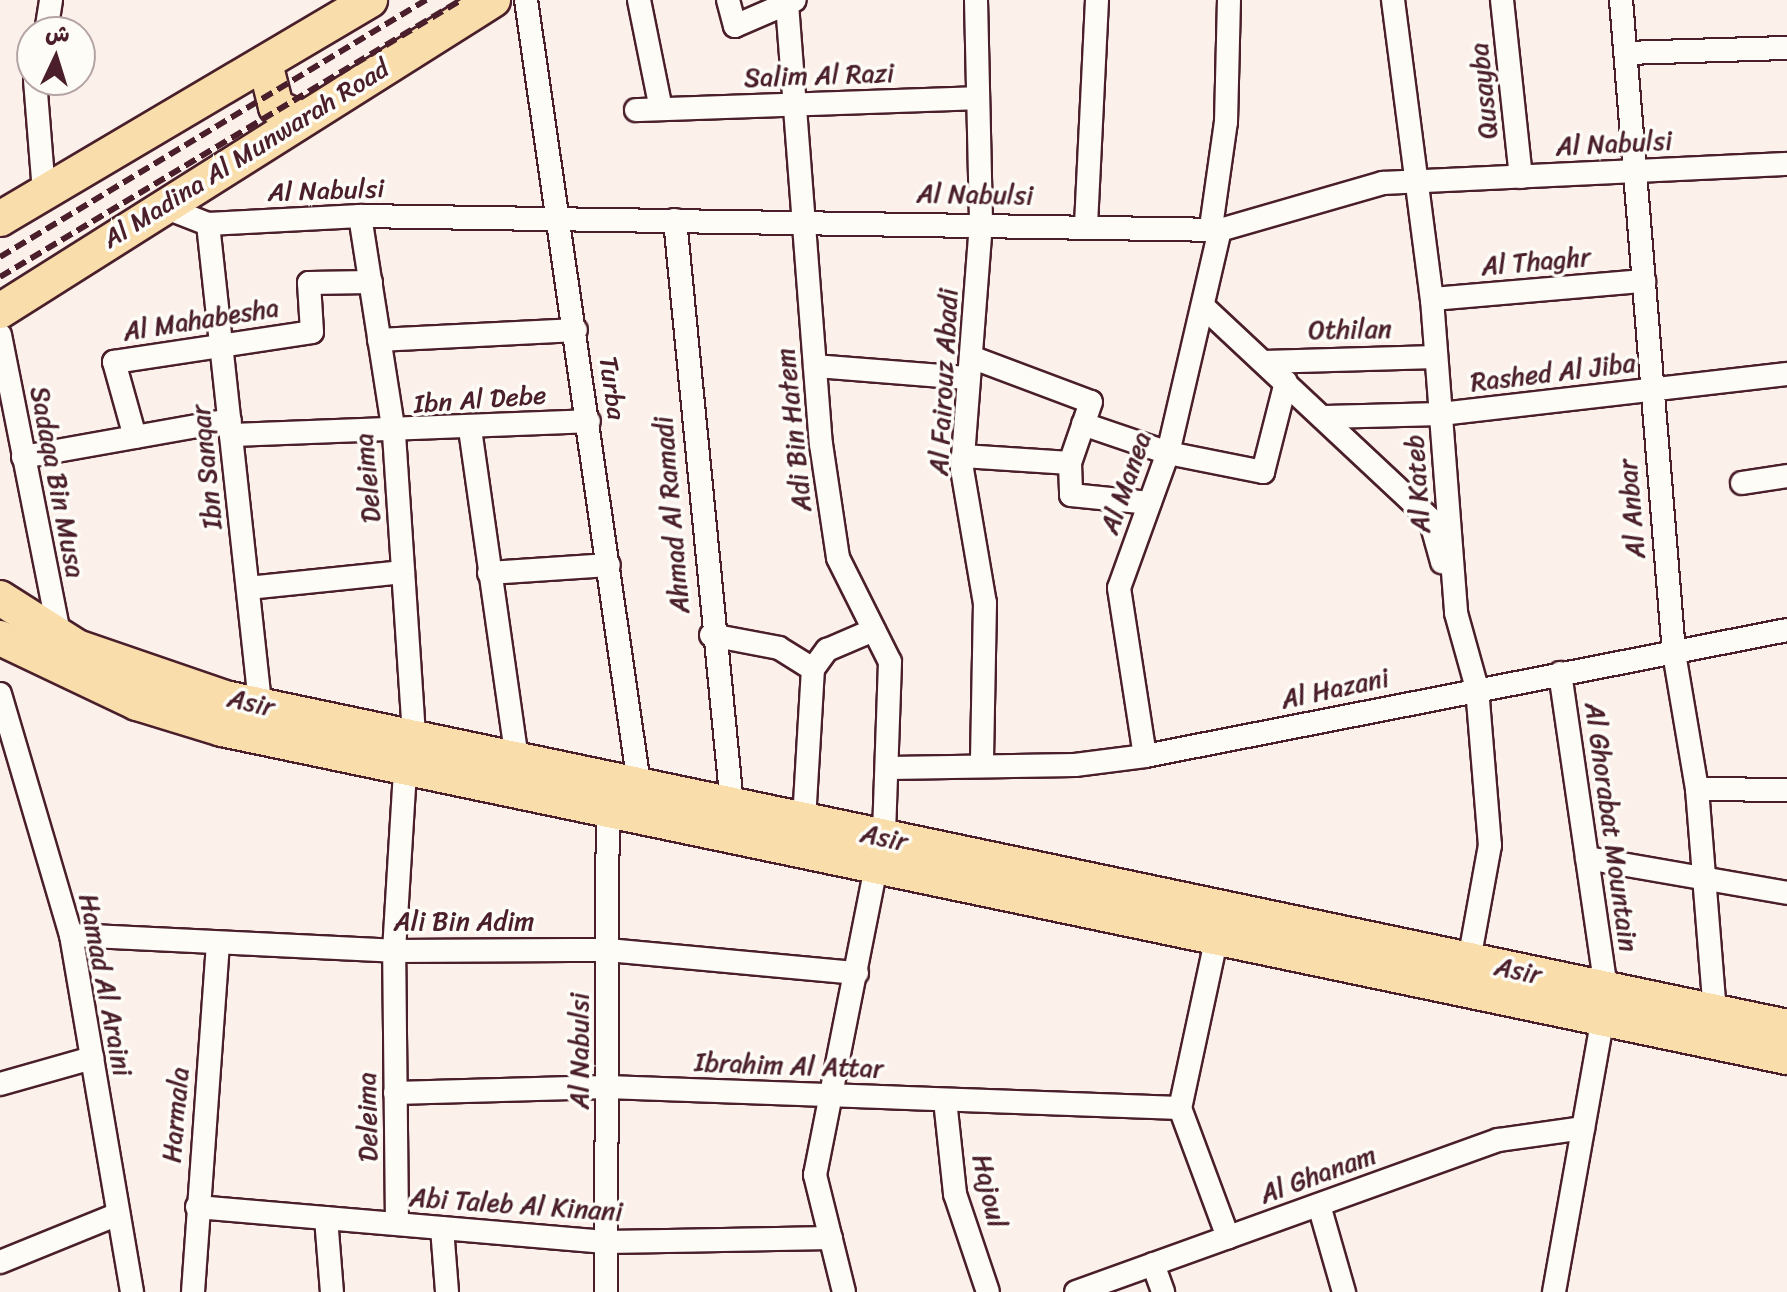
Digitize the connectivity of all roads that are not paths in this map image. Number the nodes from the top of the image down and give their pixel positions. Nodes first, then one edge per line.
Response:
1 (370, 0) edge
2 (493, 0) edge
3 (526, 0) edge
4 (639, 0) edge
5 (728, 0) edge
6 (976, 0) edge
7 (1097, 0) edge
8 (1229, 0) edge
9 (1393, 0) edge
10 (1502, 0) edge
11 (1621, 0) edge
12 (791, 2) edge
13 (1787, 48) edge
14 (1626, 53) junction
15 (265, 63) junction
16 (36, 96) edge
17 (978, 98) junction
18 (795, 105) junction
19 (661, 109) junction
20 (636, 110) dead end
21 (302, 119) junction
22 (1787, 164) edge
23 (1638, 171) junction
24 (1521, 177) junction
25 (1411, 182) junction
26 (44, 192) junction
27 (159, 205) junction
28 (360, 216) junction
29 (561, 218) junction
30 (0, 219) edge
31 (675, 220) junction
32 (804, 221) junction
33 (981, 223) junction
34 (208, 224) junction
35 (1086, 225) junction
36 (1216, 228) junction
37 (1644, 281) junction
38 (371, 282) junction
39 (1432, 299) junction
40 (1207, 310) junction
41 (0, 311) edge
42 (576, 330) junction
43 (0, 335) edge
44 (223, 340) junction
45 (379, 340) junction
46 (1436, 357) junction
47 (1264, 362) junction
48 (815, 366) junction
49 (970, 368) junction
50 (1787, 374) edge
51 (1286, 382) junction
52 (1650, 390) junction
53 (1441, 414) junction
54 (1325, 417) junction
55 (589, 421) junction
56 (1083, 424) junction
57 (230, 427) junction
58 (470, 429) junction
59 (394, 434) junction
60 (135, 437) junction
61 (1168, 453) junction
62 (963, 456) junction
63 (23, 457) junction
64 (1070, 463) junction
65 (1787, 476) edge
66 (1742, 483) dead end
67 (1150, 503) junction
68 (609, 565) junction
69 (403, 572) junction
70 (489, 573) junction
71 (248, 588) junction
72 (0, 598) edge
73 (1456, 613) junction
74 (874, 630) junction
75 (1787, 630) edge
76 (711, 635) junction
77 (0, 638) edge
78 (60, 639) junction
79 (1674, 653) junction
80 (813, 669) junction
81 (1560, 673) junction
82 (1477, 688) junction
83 (0, 694) edge
84 (260, 705) junction
85 (410, 754) junction
86 (1145, 756) junction
87 (517, 758) junction
88 (982, 766) junction
89 (890, 768) junction
90 (639, 784) junction
91 (1697, 789) junction
92 (1787, 790) edge
93 (732, 804) junction
94 (608, 811) junction
95 (804, 820) junction
96 (880, 852) junction
97 (1587, 858) junction
98 (1704, 877) junction
99 (1787, 893) edge
100 (71, 935) junction
101 (1217, 936) junction
102 (218, 943) junction
103 (608, 950) junction
104 (394, 951) junction
105 (1469, 961) junction
106 (857, 973) junction
107 (1604, 1003) junction
108 (1715, 1012) junction
109 (1787, 1027) edge
110 (1787, 1057) edge
111 (92, 1058) junction
112 (0, 1084) edge
113 (607, 1087) junction
114 (395, 1093) junction
115 (834, 1096) junction
116 (945, 1100) junction
117 (1180, 1108) junction
118 (1583, 1128) junction
119 (1319, 1205) junction
120 (197, 1207) junction
121 (118, 1214) junction
122 (326, 1218) junction
123 (397, 1224) junction
124 (442, 1228) junction
125 (1228, 1237) junction
126 (831, 1238) junction
127 (606, 1242) junction
128 (0, 1262) edge
129 (1153, 1264) junction
130 (132, 1292) edge
131 (193, 1292) edge
132 (332, 1292) edge
133 (447, 1292) edge
134 (606, 1292) edge
135 (844, 1292) edge
136 (988, 1292) edge
137 (1076, 1292) edge
138 (1163, 1292) edge
139 (1344, 1292) edge
140 (1554, 1292) edge

1 - 15 main road
2 - 21 main road, Al Madina Al Munwarah Road
3 - 29 street, Turba
4 - 19 street
5 - 12 street
6 - 17 street, Al Fairouz Abadi
7 - 35 street
8 - 36 street, Al Manea
9 - 25 street, Al Kateb
10 - 24 street, Qusayba
11 - 14 street, Al Anbar
12 - 18 street, Adi Bin Hatem
13 - 14 street
14 - 23 street, Al Anbar
15 - 21 main road
15 - 26 main road
16 - 26 street
17 - 18 street, Salim Al Razi
17 - 33 street, Al Fairouz Abadi
18 - 19 street, Salim Al Razi
18 - 32 street, Adi Bin Hatem
19 - 20 street, Salim Al Razi
21 - 27 main road, Al Madina Al Munwarah Road
22 - 23 street, Al Nabulsi
23 - 24 street, Al Nabulsi
23 - 37 street, Al Anbar
24 - 25 street, Al Nabulsi
25 - 36 street, Al Nabulsi
25 - 39 street, Al Kateb
26 - 30 main road
27 - 34 street, Al Nabulsi
27 - 41 main road, Al Madina Al Munwarah Road
28 - 29 street, Al Nabulsi
28 - 34 street, Al Nabulsi
28 - 38 street, Deleima
29 - 31 street, Al Nabulsi
29 - 42 street, Turba
31 - 32 street, Al Nabulsi
31 - 76 street, Ahmad Al Ramadi
32 - 33 street, Al Nabulsi
32 - 48 street, Adi Bin Hatem
33 - 35 street, Al Nabulsi
33 - 49 street, Al Fairouz Abadi
34 - 44 street, Ibn Sanqar
35 - 36 street, Al Nabulsi
36 - 40 street, Al Manea
37 - 39 street, Al Thaghr
37 - 52 street, Al Anbar
38 - 44 street, Al Mahabesha
38 - 45 street, Deleima
39 - 46 street, Al Kateb
40 - 47 street
40 - 61 street, Al Manea
42 - 45 street
42 - 55 street, Turba
43 - 63 street, Sadaqa Bin Musa
44 - 57 street, Ibn Sanqar
44 - 60 street, Al Mahabesha
45 - 59 street, Deleima
46 - 47 street, Othilan
46 - 53 street, Al Kateb
47 - 51 street
48 - 49 street
48 - 74 street, Adi Bin Hatem
49 - 56 street
49 - 62 street, Al Fairouz Abadi
50 - 52 street, Rashed Al Jiba
51 - 54 street
51 - 61 street
52 - 53 street, Rashed Al Jiba
52 - 79 street, Al Anbar
53 - 54 street, Rashed Al Jiba
53 - 73 street, Al Kateb
54 - 73 street
55 - 58 street, Ibn Al Debe
55 - 68 street, Turba
56 - 61 street
56 - 64 street
57 - 59 street, Ibn Al Debe
57 - 60 street, Ibn Al Debe
57 - 71 street, Ibn Sanqar
58 - 59 street, Ibn Al Debe
58 - 70 street
59 - 69 street, Deleima
60 - 63 street, Ibn Al Debe
61 - 67 street, Al Manea
62 - 64 street
62 - 88 street, Al Fairouz Abadi
63 - 78 street, Sadaqa Bin Musa
64 - 67 street
65 - 66 street
67 - 86 street, Al Manea
68 - 70 street
68 - 90 street, Turba
69 - 71 street
69 - 85 street, Deleima
70 - 87 street
71 - 84 street, Ibn Sanqar
72 - 78 main road, Asir
73 - 82 street, Al Kateb
74 - 80 street
74 - 89 street, Adi Bin Hatem
75 - 79 street, Al Hazani
76 - 80 street
76 - 93 street, Ahmad Al Ramadi
77 - 85 main road, Asir
78 - 84 main road, Asir
79 - 81 street, Al Hazani
79 - 91 street, Al Anbar
80 - 95 street
81 - 82 street, Al Hazani
81 - 97 street, Al Ghorabat Mountain
82 - 86 street, Al Hazani
82 - 105 street, Al Kateb
83 - 100 street, Hamad Al Araini
84 - 85 main road, Asir
85 - 87 main road, Asir
85 - 94 main road, Asir
85 - 104 street, Deleima
86 - 88 street, Al Hazani
87 - 90 main road, Asir
88 - 89 street, Al Hazani
89 - 96 street, Adi Bin Hatem
90 - 93 main road, Asir
91 - 92 street
91 - 98 street, Al Anbar
93 - 95 main road, Asir
94 - 96 main road, Asir
94 - 103 street, Al Nabulsi
95 - 96 main road, Asir
96 - 101 main road, Asir
96 - 105 main road, Asir
96 - 106 street, Adi Bin Hatem
97 - 98 street
97 - 107 street, Al Ghorabat Mountain
98 - 99 street
98 - 108 street, Al Anbar
100 - 102 street, Ali Bin Adim
100 - 111 street, Hamad Al Araini
101 - 107 main road, Asir
101 - 117 street
102 - 104 street, Ali Bin Adim
102 - 120 street, Harmala
103 - 104 street, Ali Bin Adim
103 - 106 street, Ali Bin Adim
103 - 113 street, Al Nabulsi
104 - 114 street, Deleima
105 - 107 main road, Asir
106 - 115 street, Adi Bin Hatem
107 - 108 main road, Asir
107 - 110 main road, Asir
107 - 118 street, Al Ghorabat Mountain
108 - 109 main road, Asir
111 - 112 street
111 - 121 street, Hamad Al Araini
113 - 114 street, Ibrahim Al Attar
113 - 115 street, Ibrahim Al Attar
113 - 127 street, Al Nabulsi
114 - 123 street, Deleima
115 - 116 street, Ibrahim Al Attar
115 - 126 street, Adi Bin Hatem
116 - 117 street, Ibrahim Al Attar
116 - 136 street, Hajoul
117 - 125 street
118 - 119 street, Al Ghanam
118 - 140 street, Al Ghorabat Mountain
119 - 125 street, Al Ghanam
119 - 139 street
120 - 122 street, Abi Taleb Al Kinani
120 - 131 street, Harmala
121 - 128 street
121 - 130 street, Hamad Al Araini
122 - 123 street, Abi Taleb Al Kinani
122 - 132 street
123 - 124 street, Abi Taleb Al Kinani
124 - 127 street, Abi Taleb Al Kinani
124 - 133 street
125 - 129 street, Al Ghanam
126 - 127 street, Abi Taleb Al Kinani
126 - 135 street, Adi Bin Hatem
127 - 134 street, Al Nabulsi
129 - 137 street, Al Ghanam
129 - 138 street

